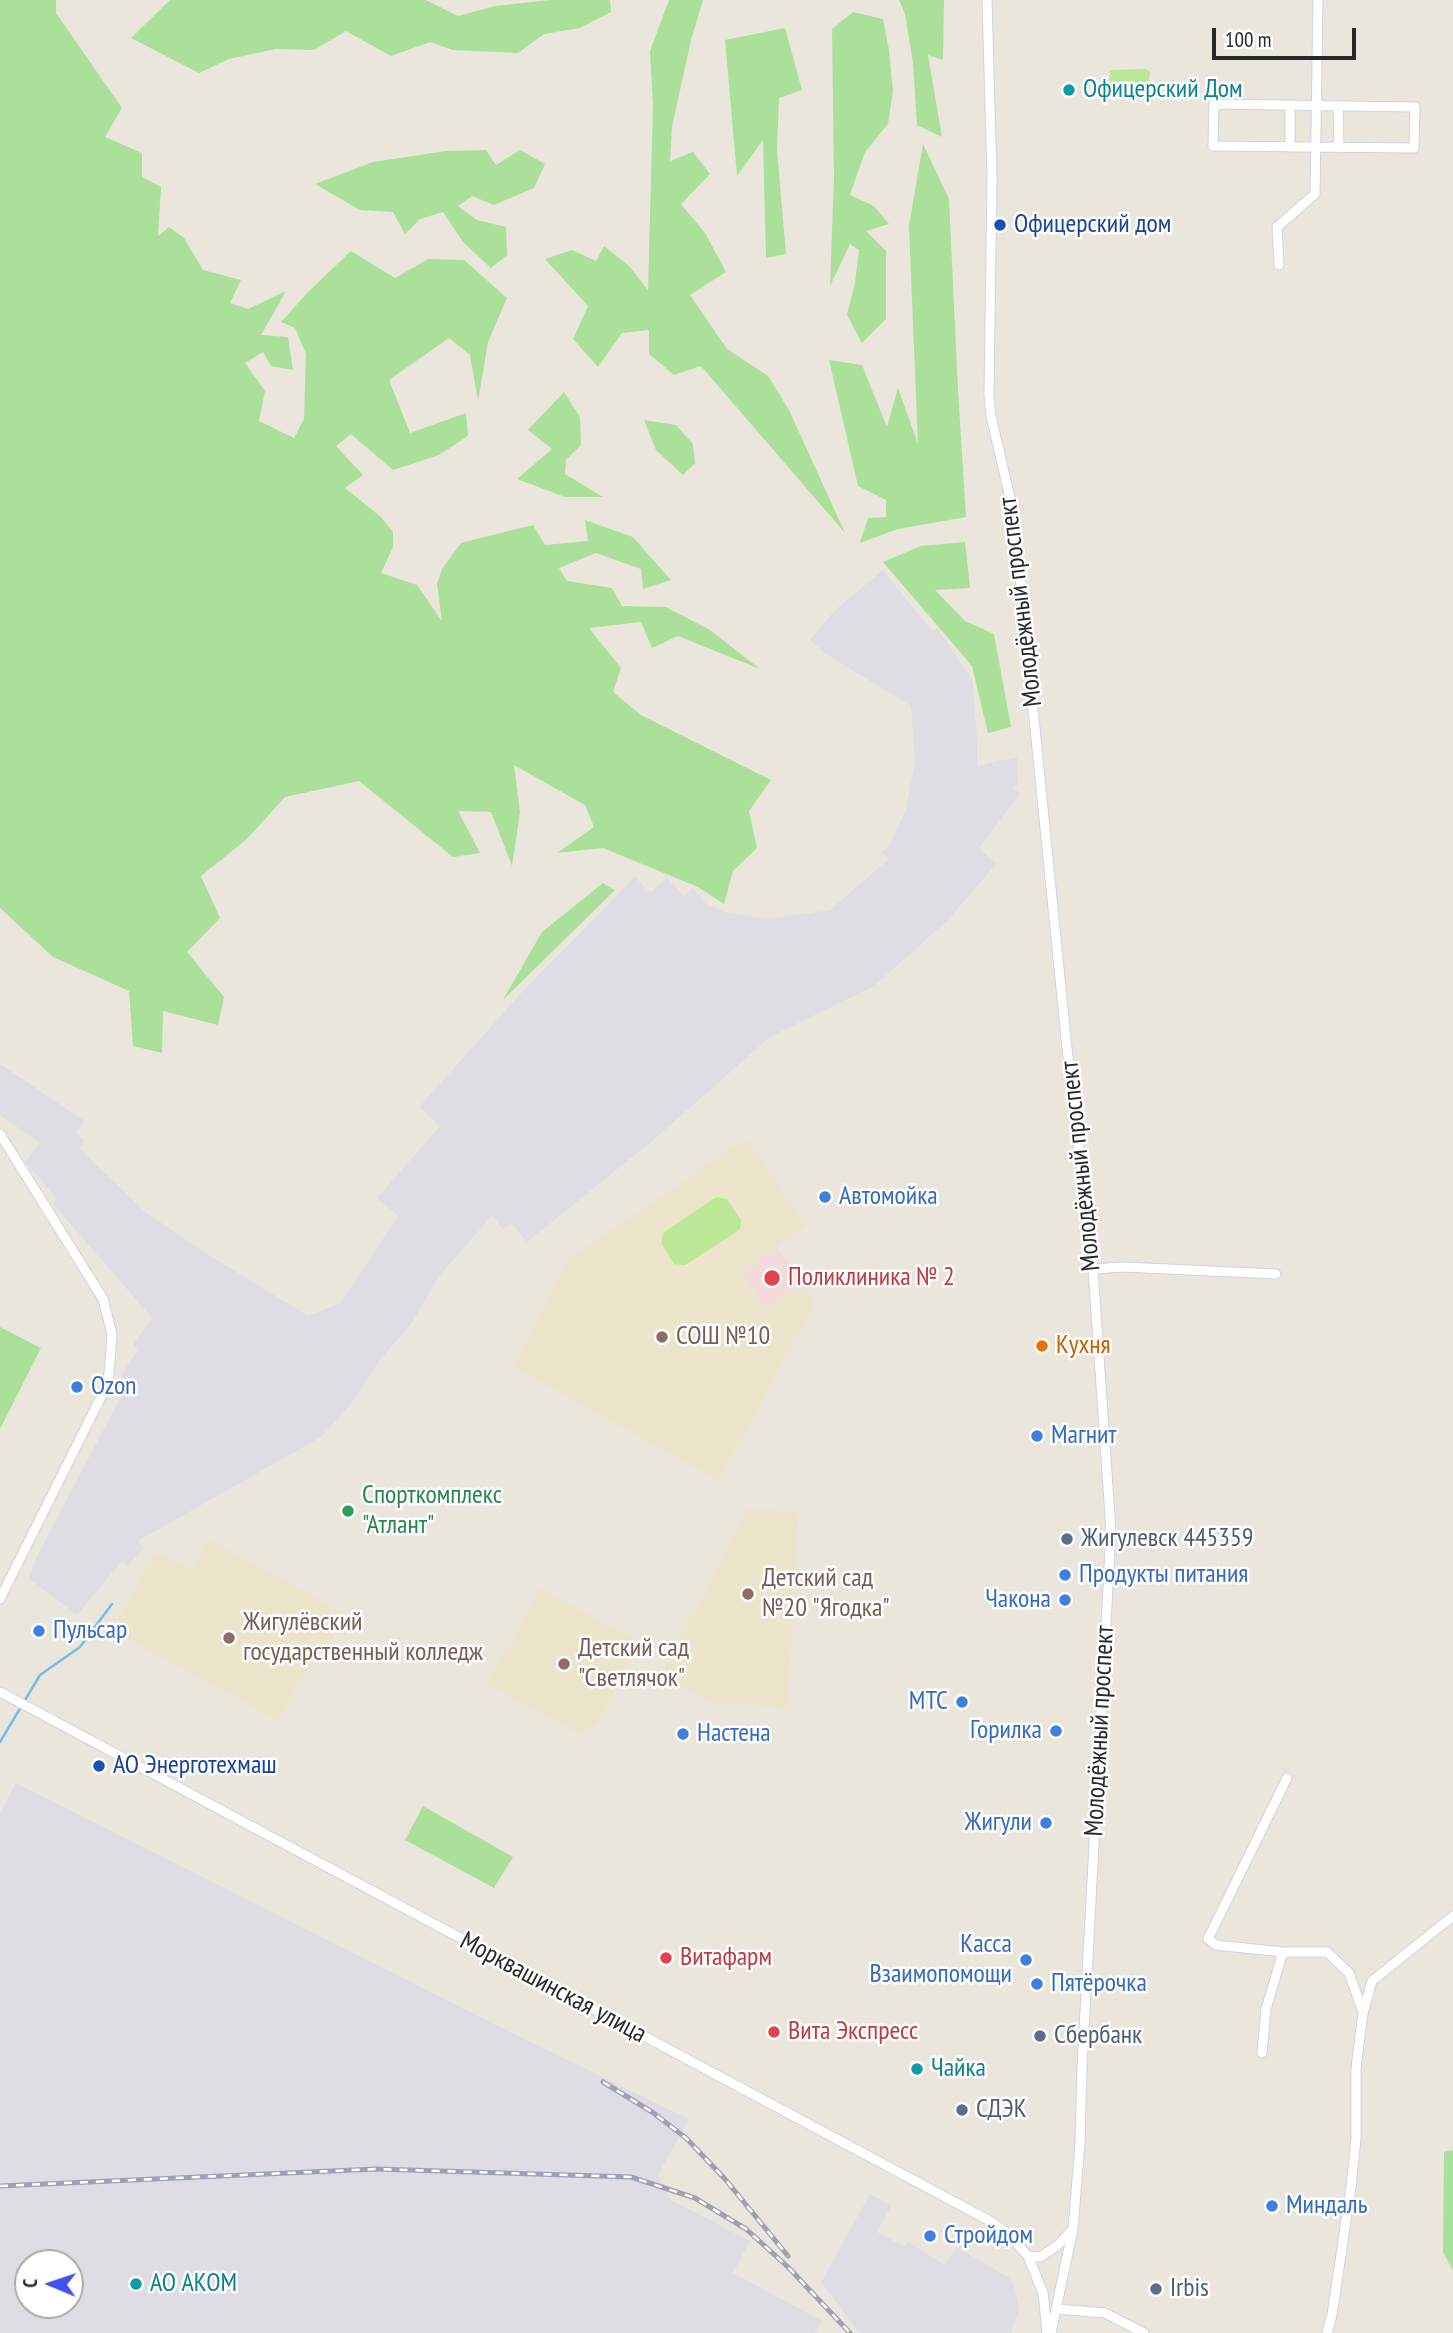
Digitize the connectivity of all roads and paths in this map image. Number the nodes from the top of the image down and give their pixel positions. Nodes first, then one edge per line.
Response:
1 (987, 0) edge
2 (1318, 0) edge
3 (1290, 105) junction
4 (1317, 106) junction
5 (1338, 106) junction
6 (1290, 147) junction
7 (1316, 148) junction
8 (1339, 148) junction
9 (1279, 265) dead end
10 (0, 1134) edge
11 (1093, 1269) junction
12 (1276, 1274) dead end
13 (0, 1599) edge
14 (0, 1692) edge
15 (1287, 1778) dead end
16 (1453, 1916) edge
17 (1283, 1952) junction
18 (1363, 2013) junction
19 (1262, 2053) dead end
20 (1073, 2229) junction
21 (1028, 2256) junction
22 (1057, 2309) junction
23 (1049, 2333) edge
24 (1144, 2333) edge
25 (1327, 2333) edge

1 - 11 street, Молодёжный проспект
2 - 4 street
3 - 4 street
3 - 6 street
3 - 6 street
4 - 5 street
4 - 7 street
5 - 8 street
5 - 8 street
6 - 7 street
7 - 8 street
7 - 9 street
10 - 13 street
11 - 12 street
11 - 20 street, Молодёжный проспект
14 - 21 street, Морквашинская улица
15 - 17 street
16 - 18 street
17 - 18 street
17 - 19 street
18 - 25 street
20 - 21 street
20 - 22 street, Молодёжный проспект
21 - 23 street, Морквашинская улица
22 - 23 street, Молодёжный проспект
22 - 24 street

